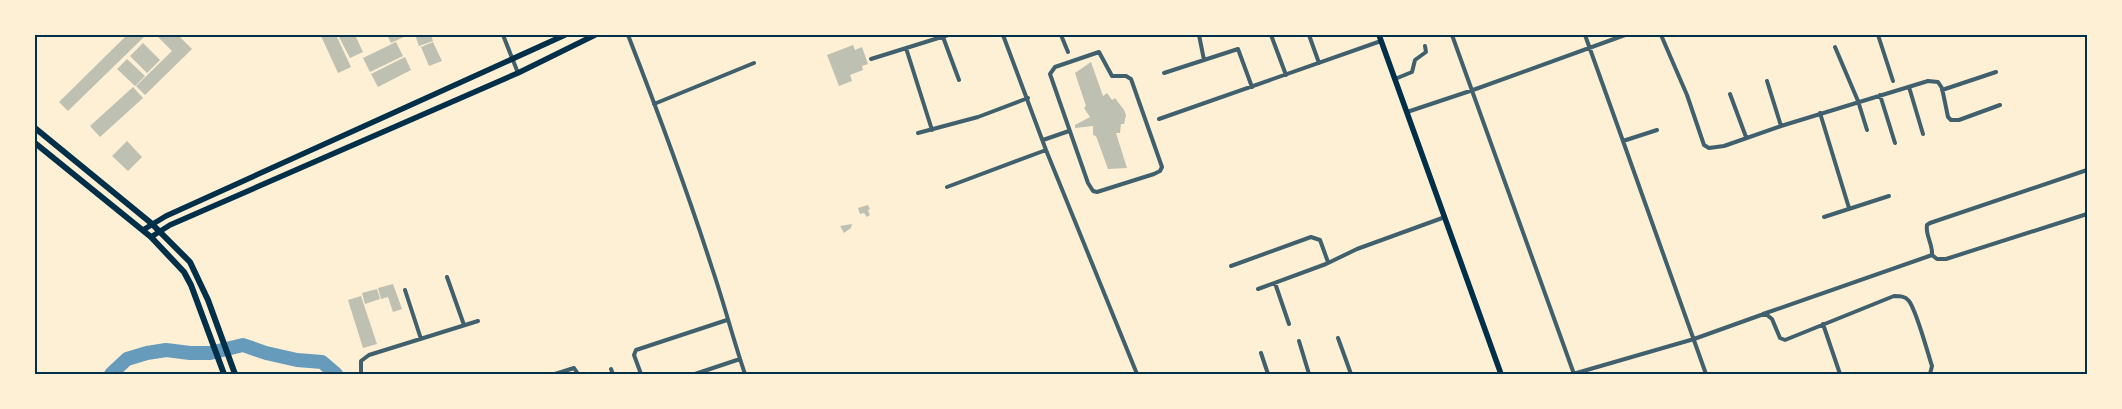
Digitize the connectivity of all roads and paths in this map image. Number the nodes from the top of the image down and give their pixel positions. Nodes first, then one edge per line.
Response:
1 (503, 35) edge
2 (565, 35) edge
3 (595, 35) edge
4 (628, 35) edge
5 (1003, 35) edge
6 (1061, 35) edge
7 (1199, 35) edge
8 (1271, 35) edge
9 (1309, 35) edge
10 (1452, 35) edge
11 (1585, 35) edge
12 (1625, 35) edge
13 (1661, 35) edge
14 (1878, 35) edge
15 (945, 36) edge
16 (1380, 38) edge
17 (1425, 46) dead end
18 (1835, 47) dead end
19 (906, 48) junction
20 (1589, 48) junction
21 (1068, 52) dead end
22 (871, 59) dead end
23 (513, 60) junction
24 (1204, 60) junction
25 (754, 63) dead end
26 (1319, 63) junction
27 (1996, 72) dead end
28 (518, 73) junction
29 (1164, 73) dead end
30 (1286, 75) junction
31 (1395, 79) junction
32 (959, 80) dead end
33 (1767, 81) dead end
34 (1893, 81) dead end
35 (1252, 87) junction
36 (1909, 87) junction
37 (1473, 90) junction
38 (1942, 90) junction
39 (1730, 94) dead end
40 (1880, 95) junction
41 (1028, 98) junction
42 (1858, 102) junction
43 (654, 104) junction
44 (2000, 105) dead end
45 (1407, 112) junction
46 (1820, 113) junction
47 (1159, 119) dead end
48 (1781, 126) junction
49 (35, 128) edge
50 (932, 130) junction
51 (1657, 130) dead end
52 (1867, 130) dead end
53 (1069, 131) junction
54 (918, 133) dead end
55 (1923, 134) dead end
56 (1746, 137) junction
57 (1043, 140) junction
58 (1624, 141) junction
59 (35, 142) edge
60 (1895, 143) dead end
61 (1046, 150) junction
62 (2087, 170) edge
63 (947, 187) dead end
64 (1889, 196) dead end
65 (1849, 208) junction
66 (2087, 214) edge
67 (1445, 217) junction
68 (1824, 217) dead end
69 (151, 223) junction
70 (142, 230) junction
71 (160, 231) junction
72 (151, 237) junction
73 (1932, 255) junction
74 (1328, 262) junction
75 (1232, 266) dead end
76 (447, 277) dead end
77 (1275, 283) junction
78 (1258, 289) dead end
79 (405, 290) dead end
80 (1761, 314) junction
81 (727, 320) junction
82 (478, 321) dead end
83 (1289, 324) dead end
84 (1823, 324) junction
85 (464, 326) junction
86 (1338, 338) dead end
87 (421, 339) junction
88 (1694, 339) junction
89 (1299, 341) dead end
90 (1260, 353) dead end
91 (740, 359) junction
92 (234, 373) edge
93 (224, 374) edge
94 (361, 374) edge
95 (555, 374) edge
96 (578, 374) edge
97 (641, 374) edge
98 (695, 374) edge
99 (745, 374) edge
100 (1137, 374) edge
101 (1268, 374) edge
102 (1309, 374) edge
103 (1351, 374) edge
104 (1501, 374) edge
105 (1574, 374) edge
106 (1706, 374) edge
107 (1840, 374) edge
108 (1930, 374) edge

1 - 23 street
2 - 23 main road
3 - 28 main road
4 - 43 street
5 - 41 street
6 - 21 street
7 - 24 street
8 - 30 street
9 - 26 street
10 - 37 street
11 - 20 street
12 - 20 street
13 - 56 street
14 - 34 street
15 - 19 street
15 - 32 street
16 - 26 street
16 - 31 main road
17 - 31 street
18 - 42 street
19 - 22 street
19 - 50 street
20 - 37 street
20 - 58 street
23 - 28 street
23 - 69 main road
24 - 29 street
24 - 35 street
25 - 43 street
26 - 30 street
27 - 38 street
28 - 71 main road
30 - 35 street
31 - 45 main road
33 - 48 street
35 - 47 street
36 - 38 street
36 - 40 street
36 - 55 street
37 - 45 street
37 - 105 street
38 - 44 street
39 - 56 street
40 - 42 street
40 - 60 street
41 - 50 street
41 - 57 street
42 - 46 street
42 - 52 street
43 - 81 street
45 - 67 main road
46 - 48 street
46 - 65 street
48 - 56 street
49 - 69 highway
50 - 54 street
51 - 58 street
53 - 53 street
53 - 57 street
57 - 61 street
58 - 88 street
59 - 70 highway
61 - 63 street
61 - 100 street
62 - 73 street
64 - 65 street
65 - 68 street
66 - 73 street
67 - 74 street
67 - 104 main road
69 - 70 main road
69 - 71 highway
70 - 72 highway
71 - 72 main road
71 - 92 highway
72 - 93 highway
73 - 80 street
74 - 75 street
74 - 77 street
76 - 85 street
77 - 78 street
77 - 83 street
79 - 87 street
80 - 84 street
80 - 88 street
81 - 91 street
81 - 97 street
82 - 85 street
84 - 107 street
84 - 108 street
85 - 87 street
86 - 103 street
87 - 94 street
88 - 105 street
88 - 106 street
89 - 102 street
90 - 101 street
91 - 98 street
91 - 99 street
95 - 96 street

